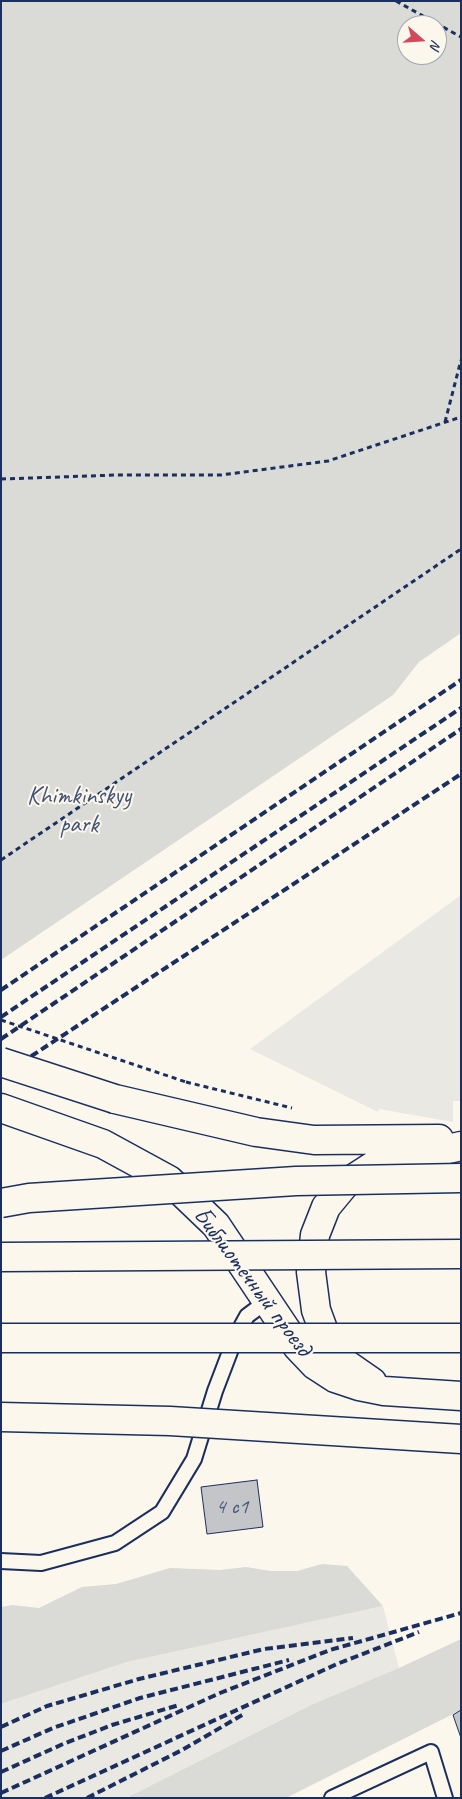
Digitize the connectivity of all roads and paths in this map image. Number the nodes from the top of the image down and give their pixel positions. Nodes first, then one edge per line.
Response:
1 (396, 1) edge
2 (461, 37) edge
3 (461, 360) edge
4 (461, 416) edge
5 (445, 423) junction
6 (1, 479) edge
7 (461, 549) edge
8 (1, 860) edge
9 (1, 1020) edge
10 (1, 1062) edge
11 (186, 1082) dead end
12 (1, 1108) edge
13 (461, 1138) edge
14 (461, 1146) edge
15 (461, 1178) edge
16 (1, 1203) edge
17 (461, 1254) edge
18 (1, 1257) edge
19 (267, 1301) junction
20 (1, 1338) edge
21 (461, 1338) edge
22 (384, 1390) junction
23 (461, 1396) edge
24 (1, 1417) edge
25 (461, 1439) edge
26 (1, 1561) edge
27 (332, 1798) edge
28 (445, 1798) edge

1 - 2 path
3 - 5 path
4 - 5 path
5 - 6 path
7 - 8 path
9 - 11 path, bridge
10 - 13 main road, bridge
12 - 19 main road, Библиотечный проезд
14 - 22 main road
15 - 16 main road, bridge
17 - 18 main road, bridge
19 - 22 main road, Библиотечный проезд
19 - 26 lane
20 - 21 main road, bridge
22 - 23 main road, Библиотечный проезд
24 - 25 main road, bridge
27 - 28 lane

